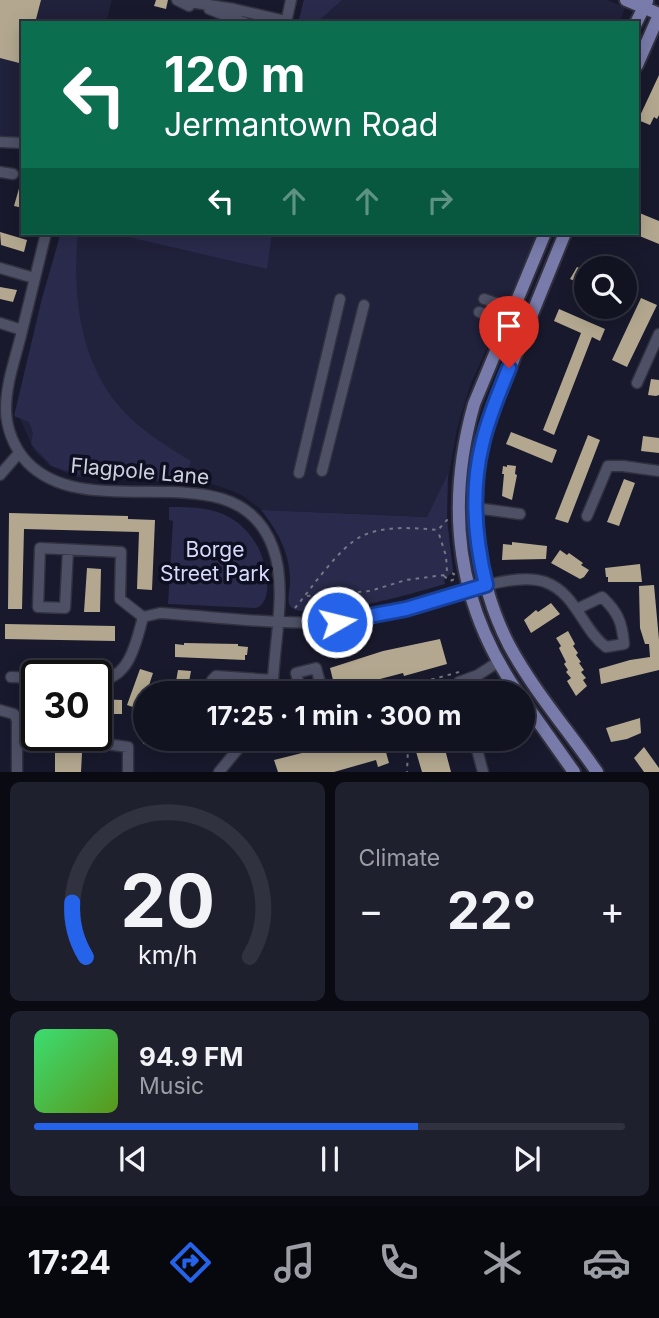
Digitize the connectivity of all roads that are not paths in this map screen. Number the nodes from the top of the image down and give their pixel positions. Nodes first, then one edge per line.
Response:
1 (177, 0) edge
2 (291, 0) edge
3 (626, 0) edge
4 (192, 4) junction
5 (645, 4) edge
6 (659, 15) edge
7 (239, 21) edge
8 (282, 21) edge
9 (286, 21) edge
10 (637, 21) edge
11 (639, 60) edge
12 (0, 142) edge
13 (21, 143) edge
14 (0, 172) edge
15 (13, 174) dead end
16 (45, 235) edge
17 (544, 235) edge
18 (564, 235) edge
19 (0, 268) edge
20 (34, 278) junction
21 (340, 299) dead end
22 (484, 299) dead end
23 (364, 305) dead end
24 (479, 312) dead end
25 (511, 317) junction
26 (0, 323) edge
27 (22, 330) junction
28 (659, 334) edge
29 (647, 362) junction
30 (659, 365) edge
31 (637, 383) dead end
32 (19, 453) junction
33 (322, 471) dead end
34 (659, 471) edge
35 (299, 473) dead end
36 (0, 474) edge
37 (476, 508) junction
38 (520, 514) dead end
39 (587, 516) dead end
40 (68, 550) junction
41 (486, 585) junction
42 (469, 590) junction
43 (577, 609) junction
44 (142, 617) junction
45 (277, 620) junction
46 (498, 662) junction
47 (11, 677) dead end
48 (21, 677) edge
49 (112, 677) edge
50 (233, 678) junction
51 (273, 680) joint
52 (212, 681) edge
53 (233, 681) edge
54 (298, 681) edge
55 (320, 681) edge
56 (461, 681) edge
57 (511, 681) edge
58 (0, 710) edge
59 (535, 717) edge
60 (112, 745) edge
61 (236, 751) edge
62 (477, 751) edge
63 (17, 772) edge
64 (128, 772) edge
65 (219, 772) edge
66 (483, 772) edge
67 (574, 772) edge
68 (597, 772) edge

1 - 4 street
2 - 9 street
3 - 5 main road
4 - 7 street
4 - 8 street
5 - 6 main road
5 - 10 main road
6 - 11 main road
12 - 13 street
14 - 15 street
16 - 20 street, Flagpole Lane
17 - 25 main road
18 - 37 main road
19 - 20 street
20 - 27 street, Flagpole Lane
21 - 35 street
22 - 25 street
23 - 33 street
24 - 25 street
25 - 42 main road
26 - 27 street
27 - 32 street, Flagpole Lane
28 - 29 street
29 - 30 street
29 - 31 street
32 - 36 street
32 - 45 street, Flagpole Lane
34 - 39 street
37 - 38 street
37 - 41 main road
40 - 40 street
40 - 44 street
41 - 42 street
41 - 43 street
41 - 68 main road
42 - 45 street
42 - 46 main road
43 - 43 street
44 - 45 street
44 - 49 street
45 - 51 street, Flagpole Lane
46 - 56 street
46 - 57 main road
47 - 48 street
50 - 51 street
50 - 52 street
50 - 53 street
54 - 55 street
58 - 63 street
59 - 67 main road
60 - 64 street
61 - 65 street
62 - 66 street

